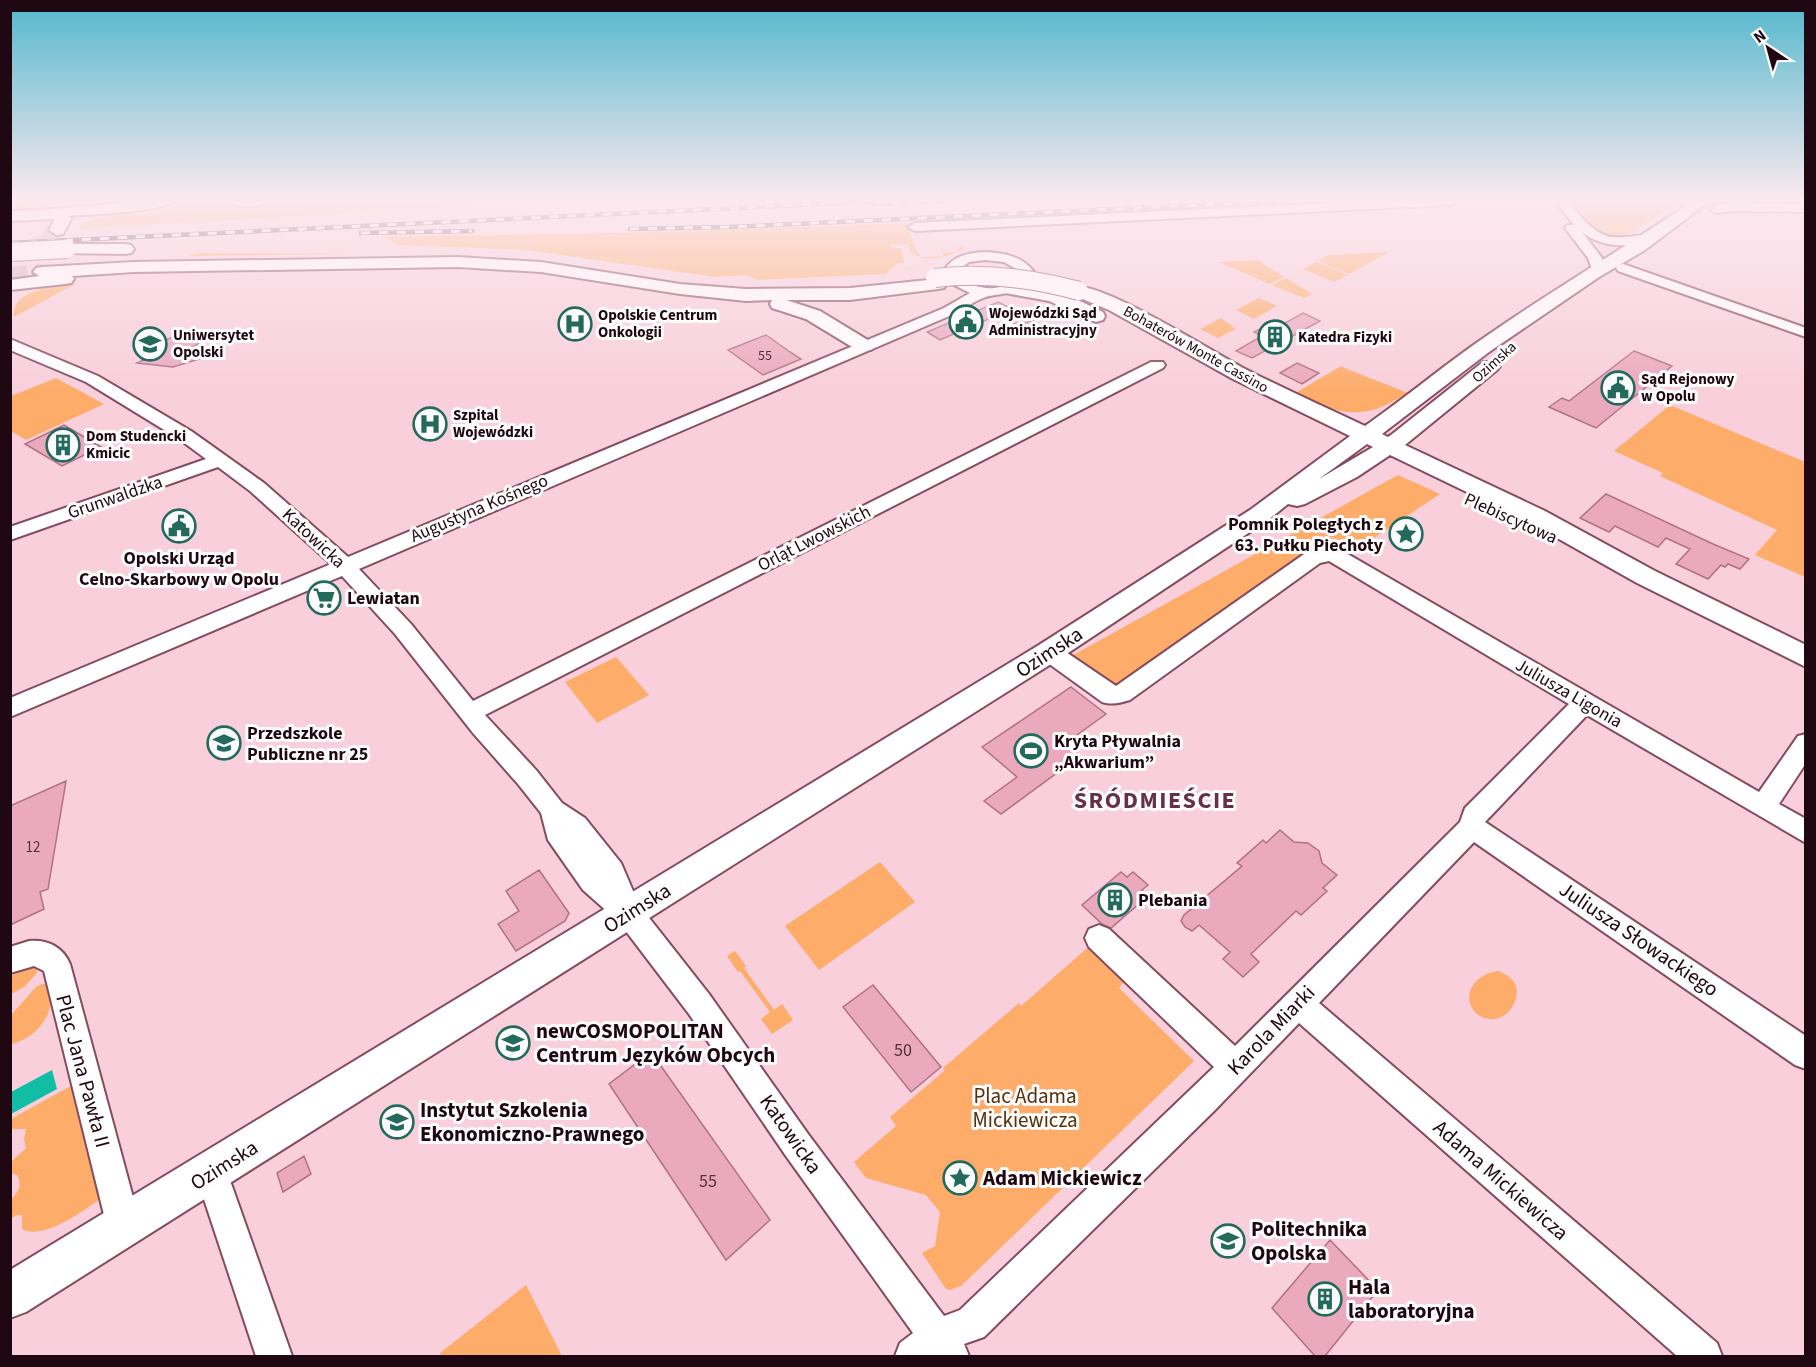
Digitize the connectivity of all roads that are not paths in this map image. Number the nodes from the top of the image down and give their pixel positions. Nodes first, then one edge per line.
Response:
1 (29, 265) tunnel mouth
2 (48, 265) tunnel mouth
3 (285, 265) edge
4 (432, 265) edge
5 (512, 265) edge
6 (573, 265) edge
7 (955, 265) edge
8 (1020, 265) edge
9 (1597, 265) edge
10 (1605, 265) edge
11 (1628, 265) edge
12 (952, 267) junction
13 (1623, 268) junction
14 (1598, 269) junction
15 (1027, 272) junction
16 (18, 277) edge
17 (937, 281) junction
18 (701, 285) junction
19 (966, 288) junction
20 (1011, 289) junction
21 (983, 292) junction
22 (721, 294) junction
23 (949, 311) junction
24 (1806, 333) edge
25 (10, 344) edge
26 (864, 346) junction
27 (1157, 365) dead end
28 (1219, 369) junction
29 (1307, 407) junction
30 (1416, 413) junction
31 (1372, 444) junction
32 (220, 460) junction
33 (1445, 472) junction
34 (10, 534) edge
35 (344, 565) junction
36 (1646, 577) junction
37 (1049, 652) junction
38 (1806, 657) edge
39 (1585, 702) junction
40 (10, 708) edge
41 (471, 712) junction
42 (1806, 742) edge
43 (1763, 807) junction
44 (1472, 827) junction
45 (1806, 832) edge
46 (628, 913) junction
47 (1099, 938) dead end
48 (10, 960) edge
49 (1297, 1003) junction
50 (1806, 1053) edge
51 (1234, 1067) junction
52 (211, 1172) junction
53 (124, 1227) junction
54 (10, 1296) edge
55 (934, 1350) edge
56 (274, 1356) edge
57 (1704, 1356) edge

1 - 16 main road
2 - 16 main road
3 - 16 main road
4 - 16 main road
5 - 22 main road, Bohaterów Monte Cassino
6 - 18 main road, Bohaterów Monte Cassino
7 - 12 street
8 - 15 street
9 - 14 street
10 - 14 main road, Ozimska
11 - 13 main road, Ozimska
12 - 18 main road
12 - 19 street
13 - 24 street
13 - 30 main road, Ozimska
14 - 30 main road, Ozimska
15 - 20 street
15 - 28 main road
17 - 18 main road, Bohaterów Monte Cassino
17 - 22 main road, Bohaterów Monte Cassino
17 - 28 main road, Bohaterów Monte Cassino
19 - 21 street
19 - 23 street
20 - 21 street
20 - 28 main road
21 - 23 street, Augustyna Kośnego
22 - 26 main road
23 - 26 street, Augustyna Kośnego
25 - 32 street, Katowicka
26 - 35 street, Augustyna Kośnego
27 - 41 street, Orląt Lwowskich
28 - 29 main road, Bohaterów Monte Cassino
28 - 31 main road, Bohaterów Monte Cassino
29 - 30 main road
29 - 31 main road, Bohaterów Monte Cassino
30 - 31 main road, Ozimska
30 - 33 main road
31 - 33 main road, Plebiscytowa
31 - 36 main road, Plebiscytowa
31 - 37 main road, Ozimska
32 - 34 street, Grunwaldzka
32 - 35 street, Katowicka
33 - 36 main road, Plebiscytowa
35 - 40 street, Augustyna Kośnego
35 - 41 street, Katowicka
36 - 38 main road, Plebiscytowa
37 - 39 street, Juliusza Ligonia
37 - 46 main road, Ozimska
39 - 43 street, Juliusza Ligonia
39 - 44 street, Karola Miarki
41 - 46 street, Katowicka
42 - 43 street
43 - 45 street, Juliusza Ligonia
44 - 49 street, Karola Miarki
44 - 50 street, Juliusza Słowackiego
46 - 52 main road, Ozimska
46 - 55 street, Katowicka
47 - 51 street
48 - 53 street, Plac Jana Pawła II
49 - 51 street, Karola Miarki
49 - 57 street, Adama Mickiewicza
51 - 55 street, Karola Miarki
52 - 53 main road, Ozimska
52 - 56 street
53 - 54 main road, Ozimska

